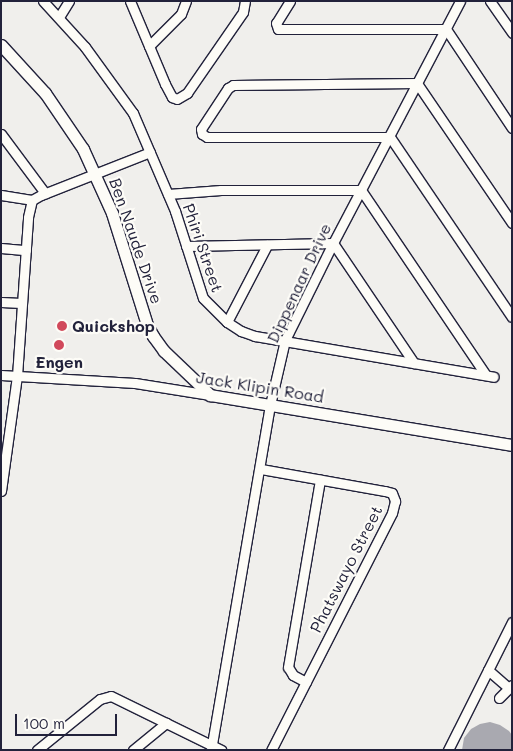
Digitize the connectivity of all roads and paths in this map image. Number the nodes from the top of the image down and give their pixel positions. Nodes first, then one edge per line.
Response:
1 (43, 1) edge
2 (69, 1) edge
3 (130, 1) edge
4 (186, 1) edge
5 (245, 1) edge
6 (290, 1) edge
7 (460, 1) edge
8 (490, 1) edge
9 (59, 17) junction
10 (446, 29) junction
11 (512, 33) edge
12 (1, 45) edge
13 (149, 46) junction
14 (417, 83) junction
15 (512, 128) edge
16 (1, 134) edge
17 (390, 137) junction
18 (150, 152) junction
19 (96, 173) junction
20 (361, 190) junction
21 (45, 193) junction
22 (168, 194) junction
23 (1, 195) edge
24 (32, 200) junction
25 (512, 223) edge
26 (333, 243) junction
27 (267, 245) junction
28 (186, 246) junction
29 (1, 248) edge
30 (26, 250) junction
31 (1, 302) edge
32 (22, 303) junction
33 (512, 317) edge
34 (227, 322) junction
35 (285, 340) junction
36 (414, 364) junction
37 (1, 375) edge
38 (16, 376) junction
39 (210, 395) junction
40 (270, 405) junction
41 (5, 440) edge
42 (512, 445) edge
43 (261, 469) junction
44 (320, 480) junction
45 (1, 491) edge
46 (512, 622) edge
47 (488, 670) junction
48 (306, 682) junction
49 (510, 686) edge
50 (499, 698) dead end
51 (166, 723) junction
52 (211, 748) edge
53 (37, 750) edge
54 (133, 750) edge
55 (221, 750) edge
56 (271, 750) edge
57 (448, 750) edge

1 - 9 street, Phiri Street
2 - 9 street
3 - 13 street
4 - 13 street
5 - 13 street
6 - 10 street
7 - 10 street, Dippenaar Drive
8 - 11 street
9 - 18 street, Phiri Street
10 - 14 street, Dippenaar Drive
10 - 15 street
12 - 19 main road, Ben Naude Drive
14 - 17 street, Dippenaar Drive
14 - 17 street
14 - 25 street
16 - 21 street
17 - 20 street, Dippenaar Drive
17 - 33 street
18 - 19 street
18 - 22 street, Phiri Street
19 - 21 street
19 - 39 main road, Ben Naude Drive
20 - 22 street
20 - 26 street, Dippenaar Drive
20 - 36 street, Phiri Street
21 - 24 street
22 - 28 street, Phiri Street
23 - 24 street
24 - 30 street
26 - 27 street
26 - 35 street, Dippenaar Drive
26 - 36 street
27 - 28 street
27 - 34 street
28 - 34 street, Phiri Street
29 - 30 street
30 - 32 street
31 - 32 street
32 - 38 street
34 - 35 street, Phiri Street
35 - 36 street, Phiri Street
35 - 40 street, Dippenaar Drive
37 - 38 street, Jack Klipin Road
38 - 39 street, Jack Klipin Road
38 - 41 street
39 - 40 main road, Jack Klipin Road
40 - 42 main road, Jack Klipin Road
40 - 43 street, Dippenaar Drive
41 - 45 street
43 - 44 street, Phatswayo Street
43 - 52 street, Dippenaar Drive
44 - 48 street
44 - 48 street, Phatswayo Street
46 - 47 street
47 - 49 street
47 - 57 street
48 - 56 street, Phatswayo Street
49 - 50 street
51 - 52 street
51 - 53 street
51 - 54 street
52 - 55 street

